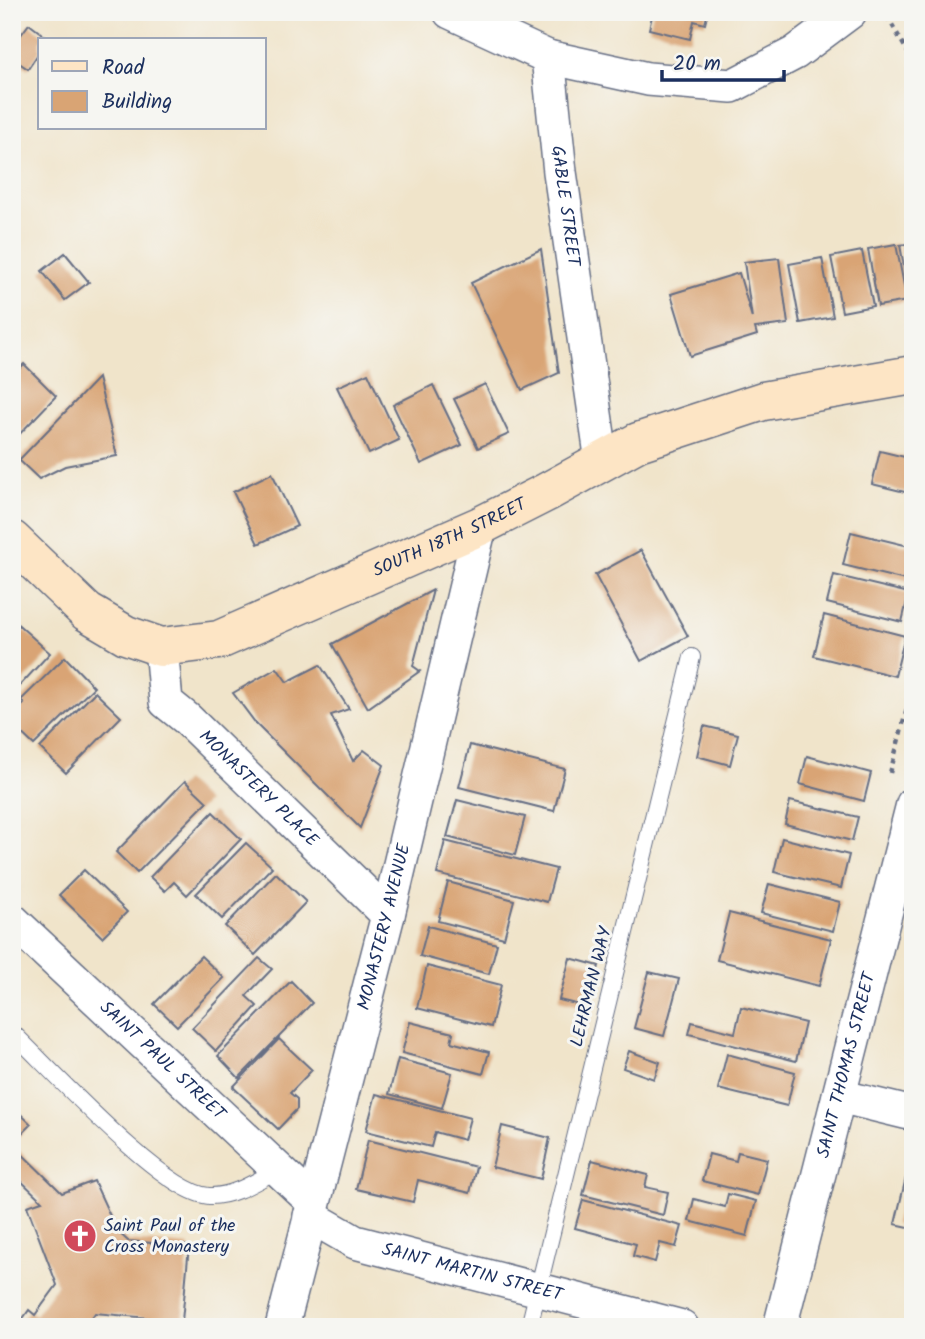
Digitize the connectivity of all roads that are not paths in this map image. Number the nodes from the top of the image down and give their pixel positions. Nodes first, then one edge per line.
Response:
1 (450, 12) edge
2 (850, 12) edge
3 (548, 57) junction
4 (913, 374) edge
5 (602, 462) junction
6 (480, 526) junction
7 (12, 540) edge
8 (161, 647) junction
9 (692, 657) dead end
10 (913, 804) edge
11 (907, 844) edge
12 (388, 915) junction
13 (12, 920) edge
14 (12, 1032) edge
15 (839, 1096) junction
16 (913, 1114) edge
17 (279, 1169) junction
18 (311, 1209) junction
19 (539, 1289) junction
20 (282, 1327) edge
21 (530, 1327) edge
22 (682, 1327) edge
23 (780, 1327) edge

1 - 3 street
2 - 3 street
3 - 5 street, GABLE STREET
4 - 5 main road, SOUTH 18TH STREET
5 - 6 main road, SOUTH 18TH STREET
6 - 8 main road, SOUTH 18TH STREET
6 - 12 street, MONASTERY AVENUE
7 - 8 main road, SOUTH 18TH STREET
8 - 12 street, MONASTERY PLACE
9 - 19 lane, LEHRMAN WAY
10 - 11 street, SAINT THOMAS STREET
11 - 15 street, SAINT THOMAS STREET
12 - 18 street, MONASTERY AVENUE
13 - 17 street, SAINT PAUL STREET
14 - 17 lane
15 - 16 street
15 - 23 street, SAINT THOMAS STREET
17 - 18 street, SAINT PAUL STREET
18 - 19 street, SAINT MARTIN STREET
18 - 20 street, MONASTERY AVENUE
19 - 21 lane, LEHRMAN WAY
19 - 22 street, SAINT MARTIN STREET

